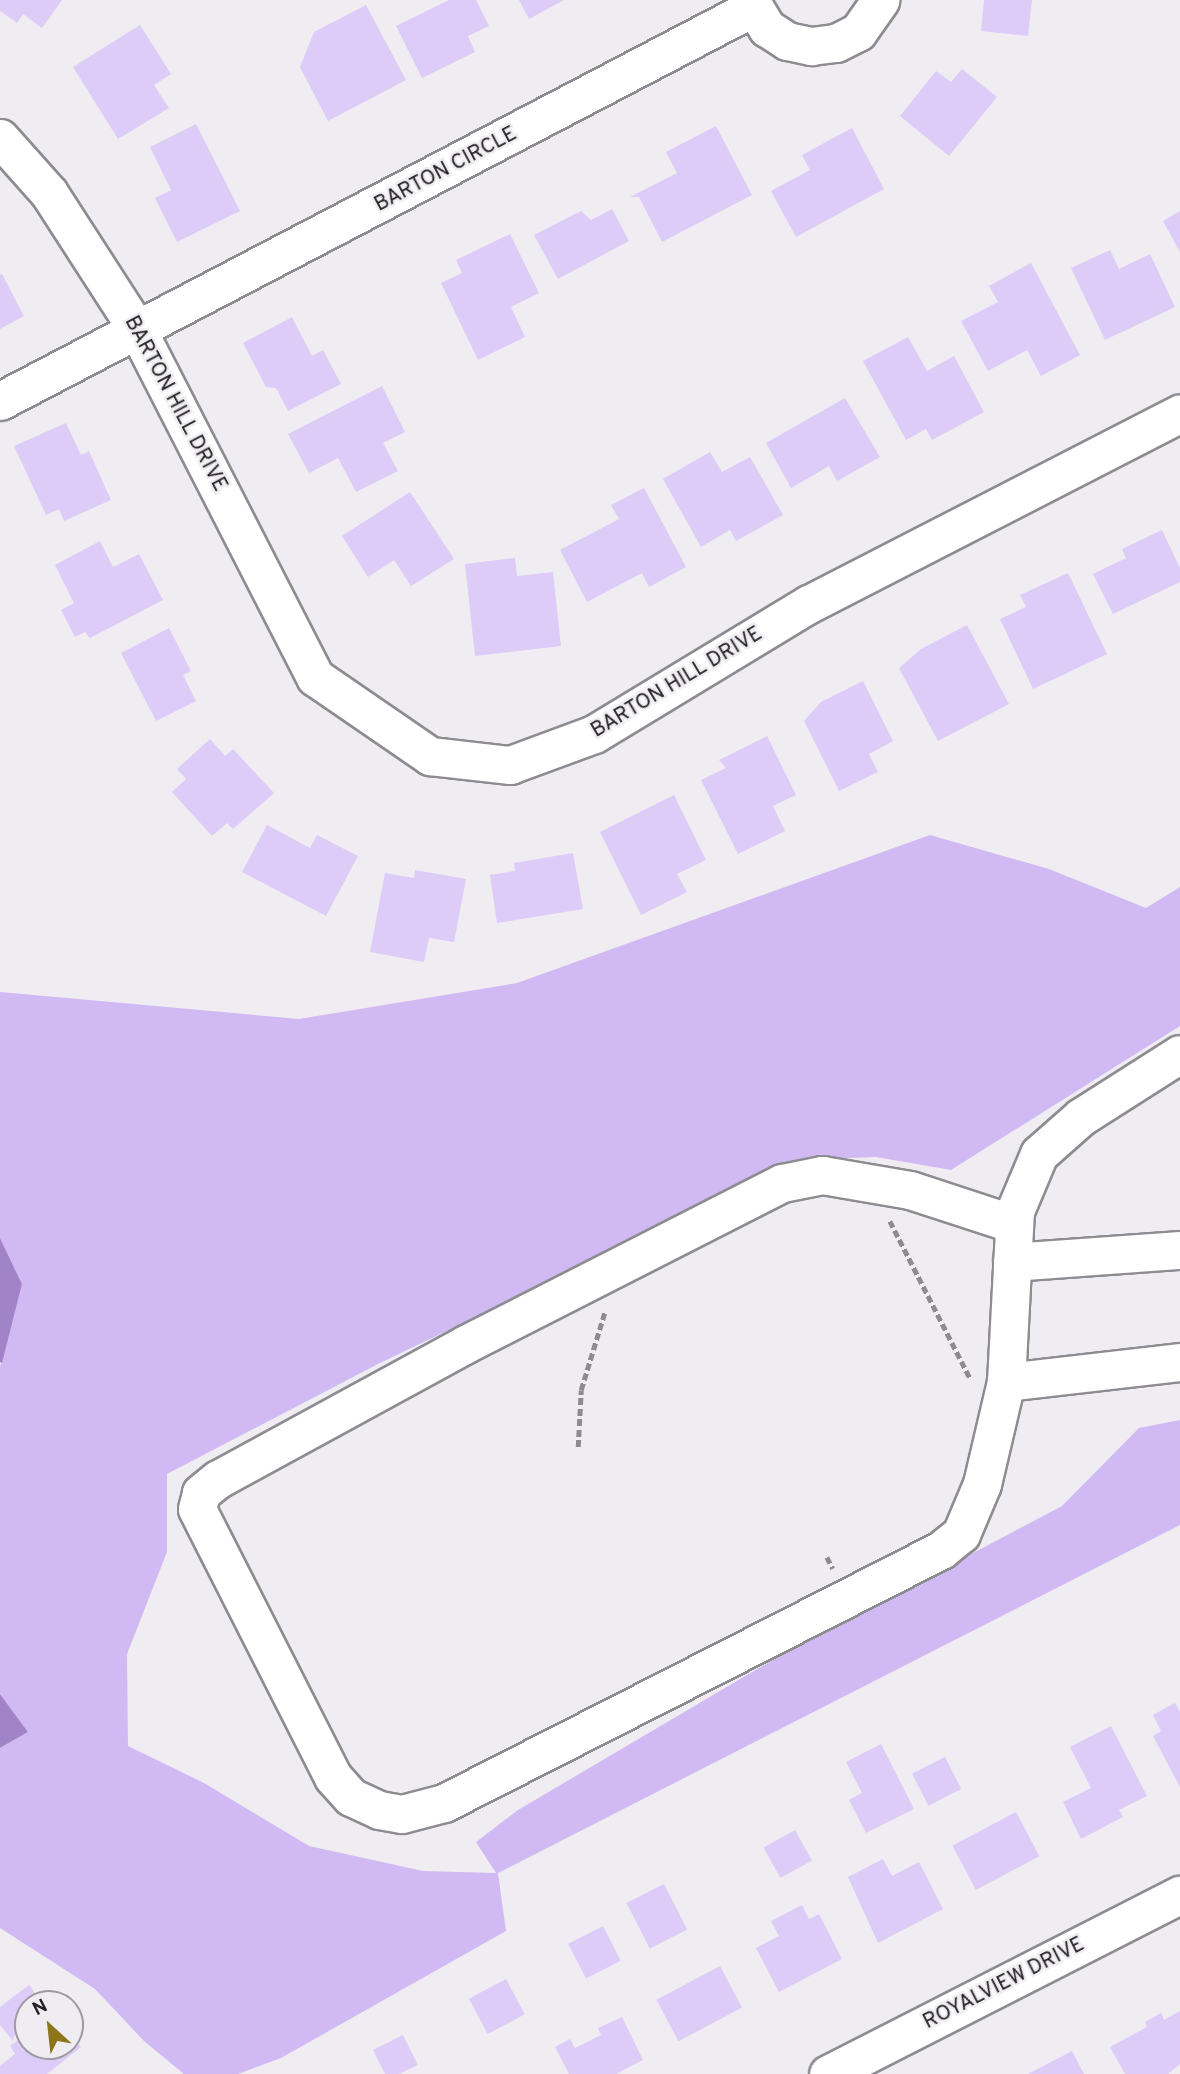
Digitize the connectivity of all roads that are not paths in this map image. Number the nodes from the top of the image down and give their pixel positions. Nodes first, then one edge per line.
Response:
1 (880, 0) edge
2 (751, 4) edge
3 (0, 138) edge
4 (138, 331) junction
5 (0, 401) edge
6 (1180, 414) edge
7 (1180, 1054) edge
8 (1014, 1224) junction
9 (1180, 1250) edge
10 (1012, 1262) junction
11 (1180, 1362) edge
12 (991, 1386) junction
13 (1180, 1895) edge
14 (828, 2074) edge

1 - 2 street, BARTON CIRCLE
2 - 4 street, BARTON CIRCLE
3 - 4 street, BARTON HILL DRIVE
4 - 5 street, BARTON CIRCLE
4 - 6 street, BARTON HILL DRIVE
7 - 8 street
8 - 10 street
8 - 12 street
9 - 10 street
10 - 12 street
11 - 12 street
13 - 14 street, ROYALVIEW DRIVE

